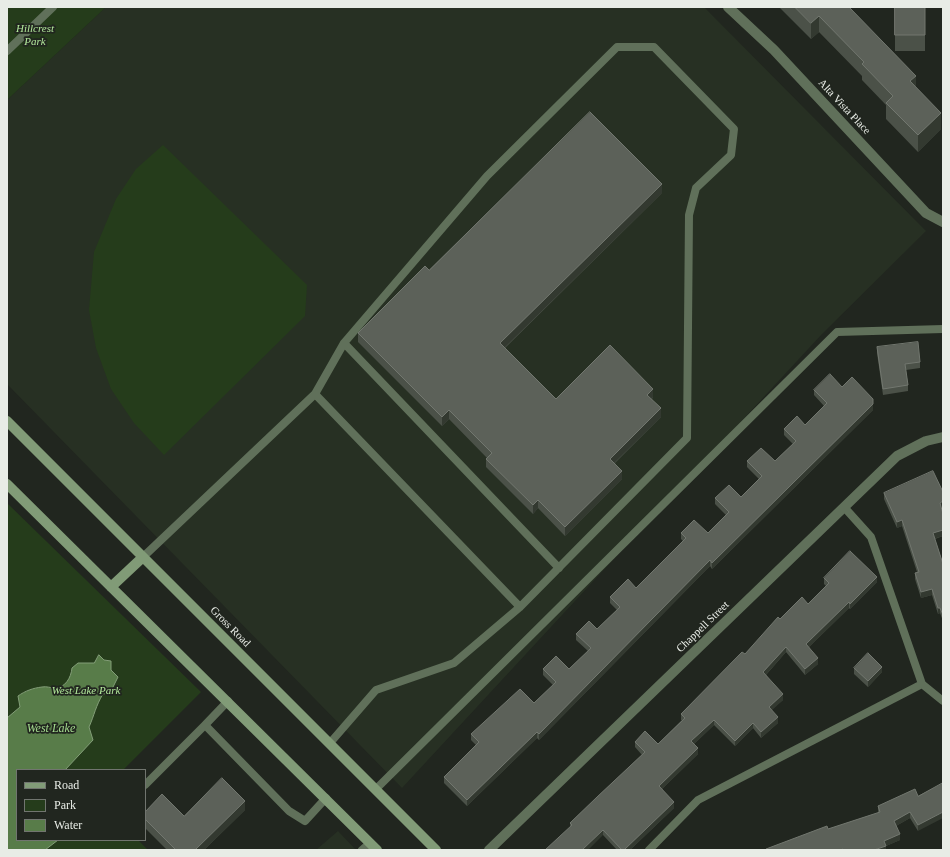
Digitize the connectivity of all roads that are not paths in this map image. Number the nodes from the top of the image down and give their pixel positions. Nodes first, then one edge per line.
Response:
1 (52, 7) edge
2 (728, 7) edge
3 (7, 51) edge
4 (943, 222) edge
5 (943, 329) edge
6 (344, 343) junction
7 (315, 394) junction
8 (7, 421) edge
9 (943, 437) edge
10 (7, 484) edge
11 (844, 507) junction
12 (143, 557) junction
13 (559, 568) junction
14 (111, 586) junction
15 (520, 607) junction
16 (922, 684) junction
17 (228, 701) junction
18 (943, 701) edge
19 (206, 726) junction
20 (330, 743) junction
21 (146, 784) edge
22 (376, 789) junction
23 (326, 798) junction
24 (374, 846) edge
25 (362, 850) edge
26 (436, 850) edge
27 (489, 850) edge
28 (649, 850) edge

1 - 3 lane
2 - 4 street, Alta Vista Place
5 - 22 lane
6 - 7 lane
6 - 13 lane
6 - 13 lane
7 - 12 lane
7 - 15 lane
8 - 12 main road, Gross Road
9 - 11 street, Chappell Street
10 - 14 main road
11 - 16 lane
11 - 27 street, Chappell Street
12 - 14 main road
12 - 20 main road, Gross Road
13 - 15 lane
14 - 17 main road
15 - 20 lane
16 - 18 lane
16 - 28 lane
17 - 19 lane
17 - 23 main road
19 - 21 lane
19 - 23 lane
20 - 22 main road, Gross Road
22 - 26 main road, Gross Road
23 - 24 main road
24 - 25 lane

